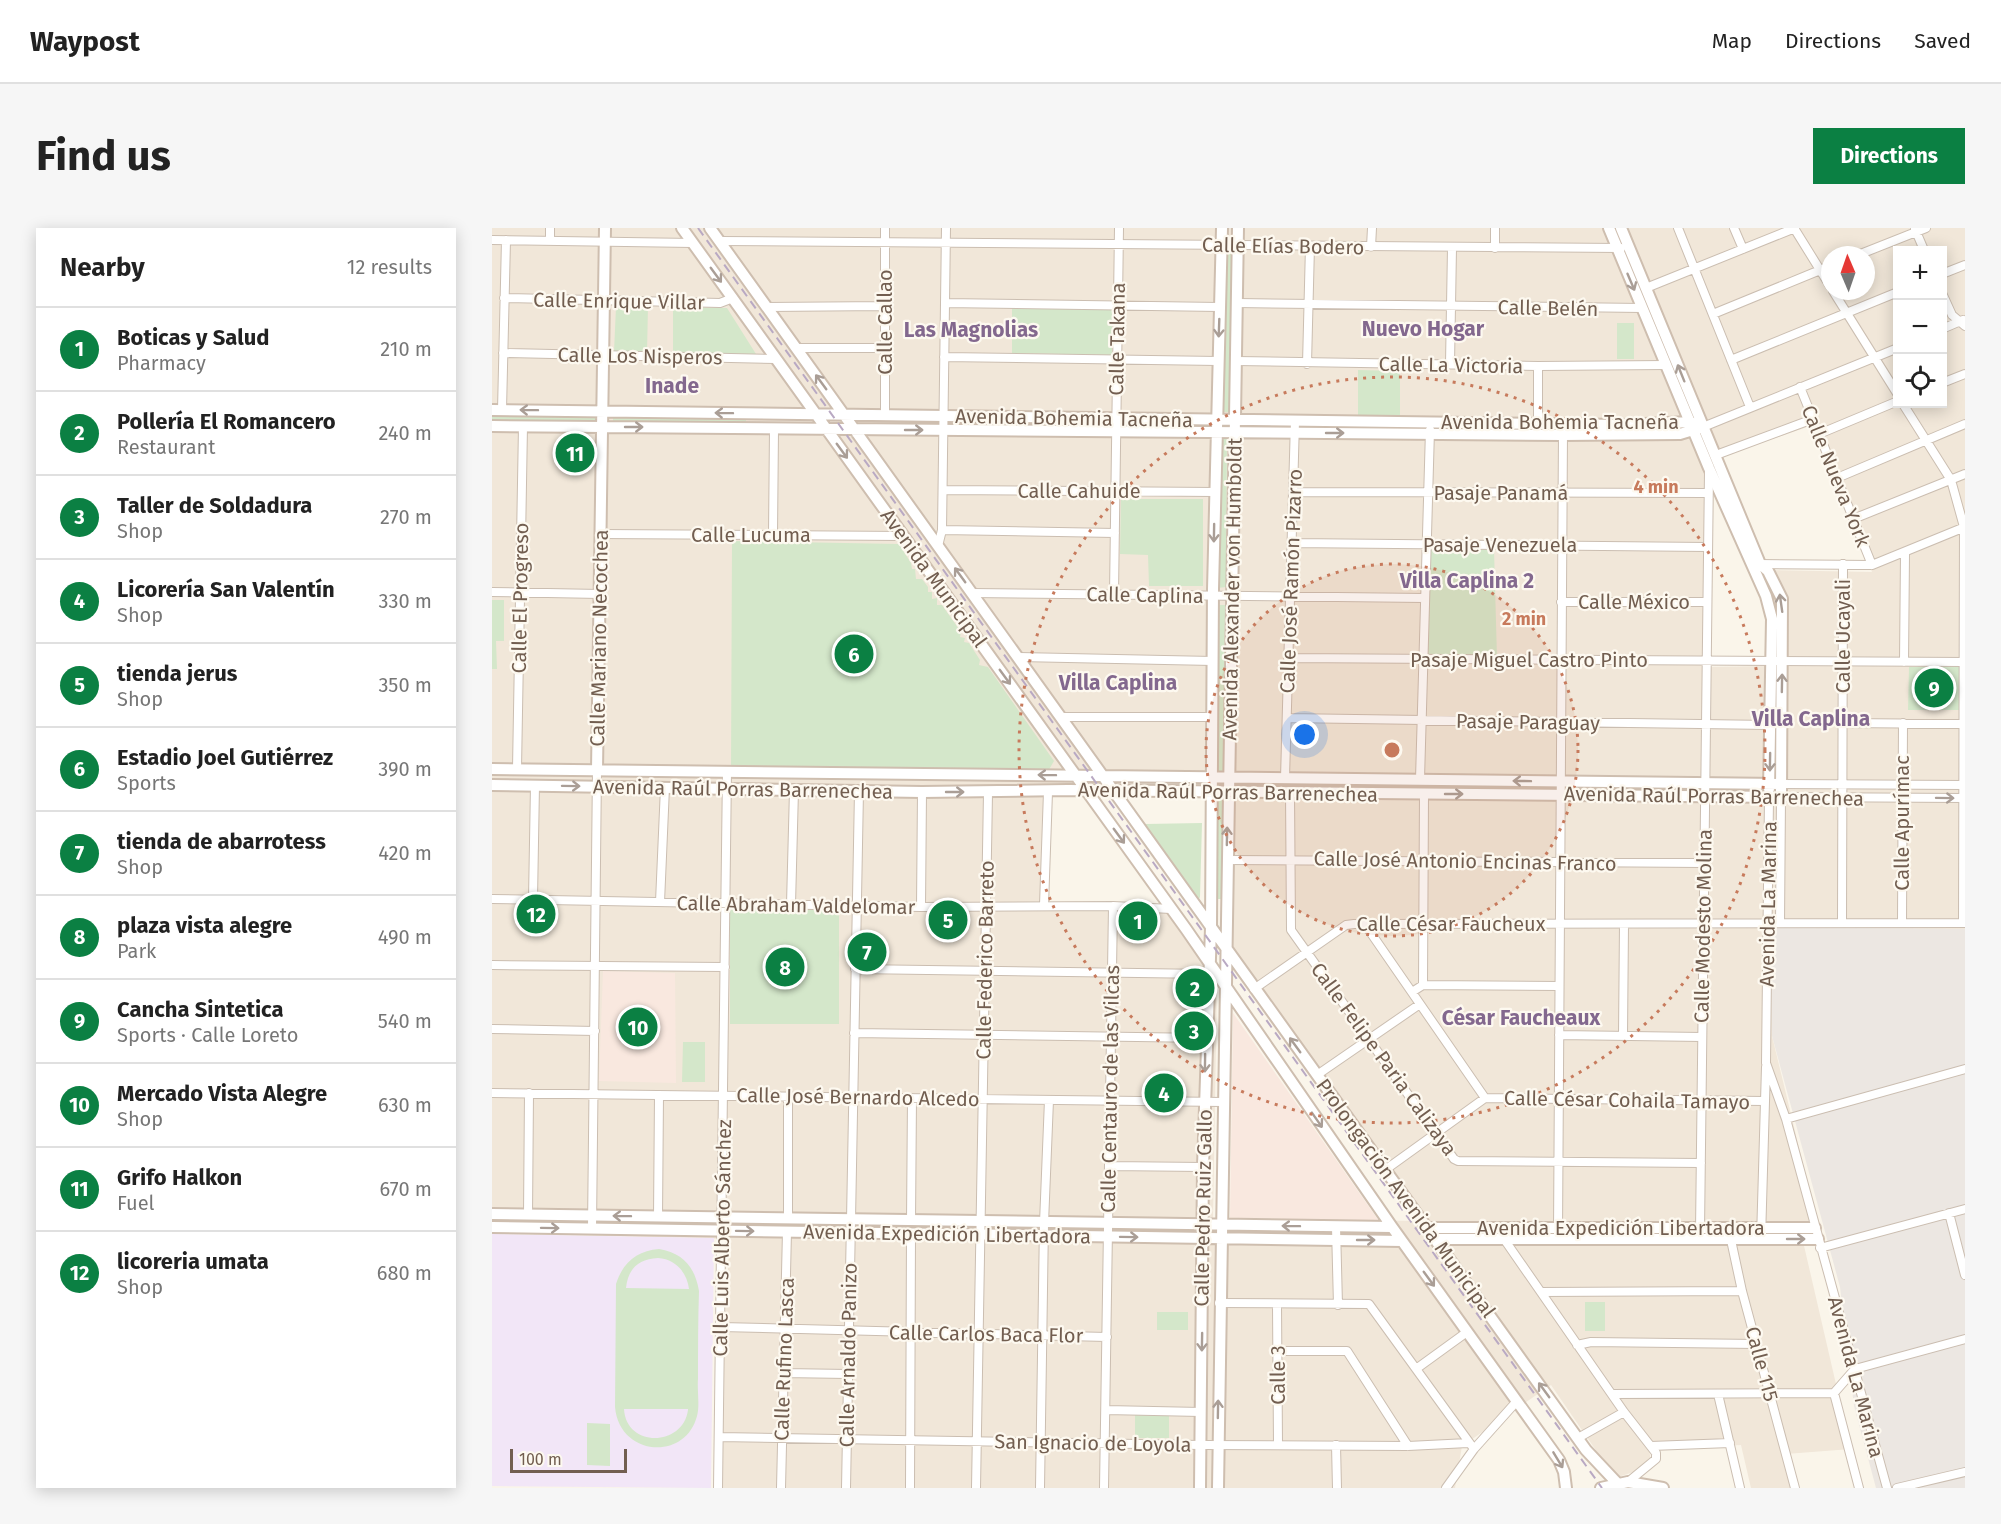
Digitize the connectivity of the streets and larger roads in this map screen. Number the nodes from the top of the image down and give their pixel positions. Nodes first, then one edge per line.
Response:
1 (550, 228) edge
2 (605, 228) edge
3 (682, 228) edge
4 (710, 228) edge
5 (721, 228) edge
6 (885, 228) edge
7 (946, 228) edge
8 (1119, 228) edge
9 (1222, 228) edge
10 (1238, 228) edge
11 (1372, 228) edge
12 (1495, 228) edge
13 (1609, 228) edge
14 (1621, 228) edge
15 (1678, 228) edge
16 (1734, 228) edge
17 (1794, 228) edge
18 (1926, 228) edge
19 (1916, 230) edge
20 (492, 240) edge
21 (506, 240) junction
22 (550, 241) junction
23 (720, 241) junction
24 (604, 242) junction
25 (885, 242) junction
26 (693, 243) junction
27 (946, 243) junction
28 (1118, 244) junction
29 (1221, 245) junction
30 (1238, 246) junction
31 (1310, 246) junction
32 (1922, 246) edge
33 (1371, 247) junction
34 (1452, 248) junction
35 (1495, 248) junction
36 (1629, 248) junction
37 (1875, 248) edge
38 (1617, 249) junction
39 (1743, 249) junction
40 (1965, 265) edge
41 (1694, 269) junction
42 (1820, 270) joint
43 (1947, 272) edge
44 (1646, 288) junction
45 (1893, 294) edge
46 (504, 298) junction
47 (733, 298) junction
48 (1839, 300) edge
49 (1945, 300) edge
50 (603, 302) junction
51 (945, 303) junction
52 (1237, 303) junction
53 (1118, 305) junction
54 (1309, 305) junction
55 (885, 306) junction
56 (1219, 306) junction
57 (767, 307) junction
58 (1451, 307) junction
59 (1642, 309) junction
60 (1847, 313) junction
61 (1713, 314) junction
62 (1963, 322) edge
63 (1947, 327) edge
64 (797, 348) junction
65 (885, 348) junction
66 (1893, 350) edge
67 (503, 353) junction
68 (603, 356) junction
69 (944, 357) junction
70 (1874, 358) junction
71 (776, 359) junction
72 (1117, 359) junction
73 (1731, 360) junction
74 (1218, 361) junction
75 (1236, 361) junction
76 (1307, 364) junction
77 (1450, 364) junction
78 (1666, 365) junction
79 (1539, 366) junction
80 (1965, 374) edge
81 (1947, 381) edge
82 (1800, 387) junction
83 (1893, 387) edge
84 (1893, 403) edge
85 (1750, 407) junction
86 (1905, 408) edge
87 (497, 410) edge
88 (602, 411) junction
89 (757, 414) junction
90 (845, 415) junction
91 (817, 416) junction
92 (885, 416) junction
93 (944, 417) junction
94 (1116, 419) junction
95 (1813, 419) junction
96 (1216, 420) junction
97 (1235, 420) junction
98 (1295, 421) junction
99 (1538, 424) junction
100 (1965, 424) edge
101 (492, 426) edge
102 (523, 426) junction
103 (601, 427) junction
104 (1695, 427) junction
105 (757, 428) junction
106 (1430, 428) junction
107 (774, 429) junction
108 (827, 430) junction
109 (855, 430) junction
110 (943, 430) junction
111 (1563, 430) junction
112 (1116, 432) junction
113 (1216, 432) junction
114 (1234, 432) junction
115 (1295, 433) junction
116 (1819, 434) junction
117 (1926, 441) junction
118 (1716, 455) junction
119 (1709, 468) junction
120 (1965, 474) edge
121 (1837, 478) junction
122 (1951, 480) junction
123 (943, 490) junction
124 (1115, 491) junction
125 (1215, 492) junction
126 (1293, 492) junction
127 (1562, 492) junction
128 (1428, 493) junction
129 (1708, 493) junction
130 (1853, 519) junction
131 (1965, 527) edge
132 (942, 530) junction
133 (1115, 533) junction
134 (600, 534) junction
135 (773, 534) junction
136 (903, 536) junction
137 (1292, 543) junction
138 (1427, 544) junction
139 (939, 546) junction
140 (1562, 546) junction
141 (1708, 547) junction
142 (1905, 554) junction
143 (1756, 564) junction
144 (1844, 564) junction
145 (1872, 565) junction
146 (492, 592) edge
147 (972, 592) junction
148 (520, 593) junction
149 (600, 594) junction
150 (1114, 594) junction
151 (1213, 595) junction
152 (1232, 596) junction
153 (1290, 596) junction
154 (1425, 598) junction
155 (1562, 602) junction
156 (1707, 602) junction
157 (1019, 657) junction
158 (1288, 658) junction
159 (1424, 659) junction
160 (1561, 660) junction
161 (1213, 661) junction
162 (1707, 661) junction
163 (1770, 662) junction
164 (1782, 662) junction
165 (1843, 662) junction
166 (1905, 662) junction
167 (1964, 662) edge
168 (1062, 717) junction
169 (1212, 717) junction
170 (1287, 718) junction
171 (1422, 720) junction
172 (1561, 722) junction
173 (1843, 723) junction
174 (1903, 723) junction
175 (1706, 724) junction
176 (1964, 724) edge
177 (1770, 725) junction
178 (492, 769) edge
179 (517, 769) junction
180 (597, 770) junction
181 (727, 771) junction
182 (1076, 776) junction
183 (1104, 776) junction
184 (1211, 777) junction
185 (1228, 777) junction
186 (1285, 778) junction
187 (1420, 779) junction
188 (1560, 781) junction
189 (1705, 783) junction
190 (1769, 783) junction
191 (1781, 784) junction
192 (1843, 784) junction
193 (492, 785) edge
194 (535, 785) junction
195 (1902, 785) junction
196 (1964, 785) edge
197 (598, 787) junction
198 (665, 787) junction
199 (727, 787) junction
200 (794, 790) junction
201 (860, 791) junction
202 (1086, 791) junction
203 (1115, 791) junction
204 (922, 792) junction
205 (1047, 792) junction
206 (1211, 792) junction
207 (1228, 792) junction
208 (1290, 792) junction
209 (988, 793) junction
210 (1424, 794) junction
211 (1560, 795) junction
212 (1705, 796) junction
213 (1769, 797) junction
214 (1781, 797) junction
215 (1843, 797) junction
216 (1902, 798) junction
217 (1964, 798) edge
218 (1290, 859) junction
219 (1424, 859) junction
220 (1227, 860) junction
221 (1560, 862) junction
222 (1704, 863) junction
223 (492, 899) edge
224 (533, 899) junction
225 (596, 901) junction
226 (660, 902) junction
227 (725, 903) junction
228 (791, 904) junction
229 (1044, 905) junction
230 (1226, 905) junction
231 (856, 906) junction
232 (1113, 906) junction
233 (921, 907) junction
234 (987, 907) junction
235 (1210, 907) junction
236 (1171, 909) junction
237 (1191, 910) junction
238 (1364, 923) junction
239 (1424, 923) junction
240 (1703, 923) junction
241 (1768, 923) junction
242 (1780, 923) junction
243 (1842, 923) junction
244 (1902, 923) junction
245 (1964, 923) edge
246 (1559, 924) junction
247 (1624, 924) junction
248 (1186, 928) joint
249 (1210, 928) junction
250 (1226, 950) junction
251 (1307, 953) junction
252 (492, 965) edge
253 (596, 966) junction
254 (725, 967) junction
255 (1209, 968) junction
256 (855, 969) junction
257 (985, 971) junction
258 (1112, 972) junction
259 (1226, 984) junction
260 (1423, 985) junction
261 (1559, 986) junction
262 (1254, 988) junction
263 (1412, 993) junction
264 (1420, 1004) junction
265 (492, 1029) edge
266 (595, 1031) junction
267 (854, 1033) junction
268 (984, 1035) junction
269 (1559, 1035) junction
270 (1111, 1036) junction
271 (1623, 1036) junction
272 (1702, 1036) junction
273 (1206, 1038) junction
274 (1369, 1040) junction
275 (1766, 1063) junction
276 (1965, 1070) edge
277 (1317, 1075) junction
278 (492, 1093) edge
279 (529, 1093) junction
280 (594, 1095) junction
281 (659, 1095) junction
282 (723, 1096) junction
283 (788, 1097) junction
284 (853, 1097) junction
285 (912, 1098) junction
286 (1485, 1098) junction
287 (983, 1099) junction
288 (1049, 1100) junction
289 (1110, 1100) junction
290 (1558, 1100) junction
291 (1701, 1101) junction
292 (1765, 1101) junction
293 (1204, 1102) junction
294 (1223, 1102) junction
295 (1786, 1119) junction
296 (1436, 1133) junction
297 (1558, 1163) junction
298 (1701, 1163) junction
299 (1109, 1166) junction
300 (1203, 1167) junction
301 (1385, 1170) junction
302 (1965, 1209) edge
303 (1949, 1213) junction
304 (492, 1215) edge
305 (528, 1215) junction
306 (592, 1216) junction
307 (658, 1217) junction
308 (722, 1218) junction
309 (788, 1219) junction
310 (851, 1220) junction
311 (981, 1222) junction
312 (1044, 1223) junction
313 (1109, 1224) junction
314 (1203, 1226) junction
315 (1221, 1226) junction
316 (492, 1227) edge
317 (911, 1227) junction
318 (1336, 1227) junction
319 (1392, 1227) junction
320 (592, 1228) junction
321 (1427, 1228) junction
322 (722, 1230) junction
323 (787, 1231) junction
324 (850, 1232) junction
325 (1558, 1233) junction
326 (981, 1234) junction
327 (1700, 1234) junction
328 (1761, 1234) junction
329 (1044, 1235) junction
330 (1108, 1237) junction
331 (1203, 1238) junction
332 (1818, 1238) junction
333 (1221, 1239) junction
334 (1435, 1239) junction
335 (1504, 1239) junction
336 (1336, 1240) junction
337 (1731, 1240) junction
338 (1402, 1241) junction
339 (1965, 1275) edge
340 (1742, 1291) junction
341 (1541, 1292) junction
342 (1219, 1303) junction
343 (1277, 1305) junction
344 (1338, 1305) junction
345 (720, 1327) junction
346 (785, 1328) junction
347 (849, 1330) junction
348 (911, 1332) junction
349 (1467, 1332) junction
350 (979, 1333) junction
351 (1043, 1335) junction
352 (1107, 1337) junction
353 (1965, 1339) edge
354 (1757, 1344) junction
355 (1577, 1345) junction
356 (1278, 1352) junction
357 (1416, 1369) junction
358 (1855, 1369) junction
359 (783, 1373) junction
360 (848, 1374) junction
361 (1770, 1393) junction
362 (1718, 1394) junction
363 (1834, 1394) junction
364 (1612, 1395) junction
365 (1518, 1401) junction
366 (1106, 1410) junction
367 (1201, 1412) junction
368 (1624, 1412) junction
369 (719, 1437) junction
370 (782, 1438) junction
371 (1578, 1438) junction
372 (847, 1439) junction
373 (910, 1440) junction
374 (977, 1441) junction
375 (1041, 1443) junction
376 (1105, 1443) junction
377 (1730, 1443) junction
378 (1201, 1444) junction
379 (1218, 1445) junction
380 (1278, 1445) junction
381 (1336, 1445) junction
382 (1408, 1446) junction
383 (1471, 1446) junction
384 (1651, 1446) junction
385 (1965, 1472) edge
386 (1623, 1483) junction
387 (718, 1488) edge
388 (781, 1488) edge
389 (846, 1488) edge
390 (910, 1488) edge
391 (976, 1488) edge
392 (1040, 1488) edge
393 (1104, 1488) edge
394 (1200, 1488) edge
395 (1218, 1488) edge
396 (1337, 1488) edge
397 (1446, 1488) edge
398 (1566, 1488) edge
399 (1601, 1488) edge
400 (1663, 1488) edge
401 (1740, 1488) edge
402 (1795, 1488) edge
403 (1858, 1488) edge
404 (1887, 1488) edge
405 (1897, 1488) edge

1 - 22 street
2 - 24 street, Calle Mariano Necochea
3 - 26 street, Avenida Municipal
4 - 23 street, Avenida Municipal
5 - 23 street
6 - 25 street, Calle Callao
7 - 27 street
8 - 28 street, Calle Takana
9 - 29 street, Avenida Alexander von Humboldt
10 - 30 street, Avenida Alexander von Humboldt
11 - 33 street
12 - 35 street
13 - 38 street, Avenida La Marina
14 - 36 street, Avenida La Marina
15 - 41 street
16 - 39 street
17 - 39 street
17 - 42 street
18 - 19 street
19 - 32 street
19 - 37 street
20 - 21 street
21 - 22 street
21 - 46 street
22 - 24 street
23 - 25 street, Calle Elías Bodero
23 - 57 street, Avenida Municipal
24 - 26 street
24 - 50 street, Calle Mariano Necochea
25 - 27 street, Calle Elías Bodero
25 - 55 street, Calle Callao
26 -> 47 street, Avenida Municipal
27 - 28 street, Calle Elías Bodero
27 - 51 street
28 - 29 street, Calle Elías Bodero
28 - 53 street, Calle Takana
29 - 30 street, Calle Elías Bodero
29 - 56 street, Avenida Alexander von Humboldt
30 - 31 street, Calle Elías Bodero
30 - 52 street, Avenida Alexander von Humboldt
31 - 33 street, Calle Elías Bodero
31 - 54 street
33 - 34 street, Calle Elías Bodero
34 - 35 street, Calle Elías Bodero
34 - 58 street
35 - 38 street, Calle Elías Bodero
36 - 38 street, Calle Elías Bodero
36 - 44 street, Avenida La Marina
38 -> 59 street, Avenida La Marina
39 - 41 street
40 - 43 street
41 - 44 street
41 - 61 street
42 - 61 street
104 -> 44 street, Avenida La Marina
45 - 60 street
46 - 50 street, Calle Enrique Villar
46 - 67 street
47 - 50 street, Calle Enrique Villar
47 - 71 street, Avenida Municipal
48 - 60 street
49 - 62 street
50 - 68 street, Calle Mariano Necochea
51 - 53 street
51 - 69 street
52 - 54 street, Calle Belén
52 - 75 street, Avenida Alexander von Humboldt
53 - 56 street
53 - 72 street, Calle Takana
54 - 58 street, Calle Belén
54 - 76 street
55 - 57 street
55 - 65 street, Calle Callao
56 -> 74 street, Avenida Alexander von Humboldt
57 - 64 street, Avenida Municipal
58 - 59 street, Calle Belén
58 - 77 street
59 - 78 street, Avenida La Marina
60 - 70 street
60 - 73 street
61 - 73 street
62 - 63 street
64 - 65 street
90 -> 64 street, Avenida Municipal
65 - 92 street, Calle Callao
66 - 70 street
67 - 68 street, Calle Los Nisperos
67 - 87 street
68 - 71 street, Calle Los Nisperos
68 - 88 street, Calle Mariano Necochea
69 - 72 street
69 - 93 street
70 - 82 street
70 - 83 street
71 - 91 street, Avenida Municipal
72 - 74 street
72 - 94 street, Calle Takana
73 - 85 street
74 - 96 street, Avenida Alexander von Humboldt
75 - 76 street, Calle La Victoria
75 - 97 street, Avenida Alexander von Humboldt
76 - 77 street, Calle La Victoria
77 - 79 street, Calle La Victoria
78 - 79 street, Calle La Victoria
78 - 104 street, Avenida La Marina
79 - 99 street
80 - 81 street
82 - 85 street
82 - 95 street, Calle Nueva York
84 - 116 street
85 - 104 street
86 - 117 street
88 -> 87 street, Avenida Bohemia Tacneña
89 -> 88 street, Avenida Bohemia Tacneña
88 - 103 street, Calle Mariano Necochea
89 - 91 street, Avenida Bohemia Tacneña
89 - 105 street
90 - 91 street, Avenida Bohemia Tacneña
90 - 92 street, Avenida Bohemia Tacneña
90 - 109 street, Avenida Municipal
91 - 108 street, Avenida Municipal
92 - 93 street, Avenida Bohemia Tacneña
93 - 94 street, Avenida Bohemia Tacneña
93 - 110 street
94 - 96 street, Avenida Bohemia Tacneña
94 - 112 street, Calle Takana
95 - 116 street, Calle Nueva York
95 - 118 street
96 - 97 street, Avenida Bohemia Tacneña
96 - 113 street, Avenida Alexander von Humboldt
97 - 98 street, Avenida Bohemia Tacneña
97 - 114 street, Avenida Alexander von Humboldt
98 - 106 street, Avenida Bohemia Tacneña
98 - 115 street, Calle José Ramón Pizarro
99 - 106 street, Avenida Bohemia Tacneña
99 - 111 street, Avenida Bohemia Tacneña
100 - 117 street
101 - 102 street, Avenida Bohemia Tacneña
102 - 103 street, Avenida Bohemia Tacneña
102 - 148 street, Calle El Progreso
103 -> 105 street, Avenida Bohemia Tacneña
103 - 134 street, Calle Mariano Necochea
104 - 111 street, Avenida Bohemia Tacneña
104 - 118 street, Avenida La Marina
104 - 119 street, Avenida La Marina
105 - 107 street, Avenida Bohemia Tacneña
106 - 111 street, Avenida Bohemia Tacneña
115 -> 106 street, Avenida Bohemia Tacneña
106 - 128 street
107 - 108 street, Avenida Bohemia Tacneña
107 - 135 street
108 - 109 street, Avenida Bohemia Tacneña
108 -> 136 street, Avenida Municipal
109 -> 110 street, Avenida Bohemia Tacneña
109 - 139 street, Avenida Municipal
110 - 112 street, Avenida Bohemia Tacneña
110 - 123 street
111 - 127 street
112 - 113 street, Avenida Bohemia Tacneña
112 - 124 street, Calle Takana
113 - 114 street, Avenida Bohemia Tacneña
113 - 125 street, Avenida Alexander von Humboldt
114 - 115 street, Avenida Bohemia Tacneña
114 - 152 street, Avenida Alexander von Humboldt
115 - 126 street, Calle José Ramón Pizarro
116 - 121 street, Calle Nueva York
117 - 121 street
117 - 122 street
118 - 143 street, Avenida La Marina
119 - 129 street, Calle Modesto Molina
119 - 143 street, Avenida La Marina
120 - 122 street
121 - 130 street, Calle Nueva York
122 - 130 street
122 - 131 street
123 - 124 street, Calle Cahuide
123 - 132 street
124 - 125 street, Calle Cahuide
124 - 133 street, Calle Takana
125 -> 151 street, Avenida Alexander von Humboldt
126 - 128 street, Pasaje Panamá
126 - 137 street, Calle José Ramón Pizarro
127 - 128 street, Pasaje Panamá
127 - 129 street, Pasaje Panamá
127 - 140 street
128 - 138 street
129 - 141 street, Calle Modesto Molina
130 - 145 street, Calle Nueva York
131 - 142 street
131 - 167 street
132 - 133 street
132 - 139 street
133 - 150 street, Calle Takana
134 - 135 street, Calle Lucuma
134 - 149 street, Calle Mariano Necochea
135 - 136 street, Calle Lucuma
136 -> 182 street, Avenida Municipal
137 - 138 street, Pasaje Venezuela
137 - 153 street, Calle José Ramón Pizarro
138 - 140 street, Pasaje Venezuela
138 - 154 street
147 -> 139 street, Avenida Municipal
140 - 141 street, Pasaje Venezuela
140 - 155 street
141 - 156 street, Calle Modesto Molina
142 - 145 street
142 - 166 street
143 - 144 street
143 - 163 street, Avenida La Marina
164 -> 143 street, Avenida La Marina
144 - 145 street
144 - 165 street, Calle Ucayali
146 - 148 street
147 - 150 street, Calle Caplina
147 - 157 street, Avenida Municipal
148 - 149 street
148 - 179 street, Calle El Progreso
149 - 180 street, Calle Mariano Necochea
150 - 151 street, Calle Caplina
151 - 152 street, Calle Caplina
151 - 161 street, Avenida Alexander von Humboldt
152 - 153 street, Calle Caplina
152 - 185 street, Avenida Alexander von Humboldt
153 - 154 street, Calle Caplina
153 - 158 street, Calle José Ramón Pizarro
154 - 159 street
155 - 156 street, Calle México
155 - 160 street
156 - 162 street, Calle Modesto Molina
157 - 161 street
157 - 168 street, Avenida Municipal
158 - 159 street, Pasaje Miguel Castro Pinto
158 - 170 street, Calle José Ramón Pizarro
159 - 160 street, Pasaje Miguel Castro Pinto
159 - 171 street
160 - 162 street, Pasaje Miguel Castro Pinto
160 - 172 street
161 - 169 street, Avenida Alexander von Humboldt
162 - 163 street, Pasaje Miguel Castro Pinto
162 - 175 street, Calle Modesto Molina
163 - 164 street, Pasaje Miguel Castro Pinto
163 - 177 street, Avenida La Marina
164 - 165 street, Pasaje Miguel Castro Pinto
191 -> 164 street, Avenida La Marina
165 - 166 street, Pasaje Miguel Castro Pinto
165 - 173 street, Calle Ucayali
166 - 167 street, Pasaje Miguel Castro Pinto
167 - 176 street
168 - 169 street
168 - 183 street, Avenida Municipal
169 - 184 street, Avenida Alexander von Humboldt
170 - 171 street, Pasaje Paraguay
170 - 186 street, Calle José Ramón Pizarro
171 - 172 street, Pasaje Paraguay
171 - 187 street
172 - 175 street, Pasaje Paraguay
172 - 188 street
173 - 174 street
173 - 192 street, Calle Ucayali
174 - 176 street
174 - 195 street, Calle Apurímac
175 - 177 street, Pasaje Paraguay
175 - 189 street, Calle Modesto Molina
176 - 196 street
177 -> 190 street, Avenida La Marina
178 - 179 street, Avenida Raúl Porras Barrenechea
179 - 180 street, Avenida Raúl Porras Barrenechea
180 - 181 street, Avenida Raúl Porras Barrenechea
180 - 197 street, Calle Mariano Necochea
182 -> 181 street, Avenida Raúl Porras Barrenechea
181 - 199 street, Calle Luis Alberto Sánchez
182 - 183 street, Avenida Raúl Porras Barrenechea
182 - 202 street, Avenida Municipal
183 - 184 street, Avenida Raúl Porras Barrenechea
183 - 203 street, Avenida Municipal
184 - 185 street, Avenida Raúl Porras Barrenechea
184 - 206 street, Avenida Alexander von Humboldt
185 - 186 street, Avenida Raúl Porras Barrenechea
185 - 207 street, Avenida Alexander von Humboldt
186 - 187 street, Avenida Raúl Porras Barrenechea
188 -> 187 street, Avenida Raúl Porras Barrenechea
188 - 189 street, Avenida Raúl Porras Barrenechea
188 - 211 street
189 - 190 street, Avenida Raúl Porras Barrenechea
189 - 212 street, Calle Modesto Molina
190 - 191 street, Avenida Raúl Porras Barrenechea
190 - 213 street, Avenida La Marina
191 - 192 street, Avenida Raúl Porras Barrenechea
191 - 214 street, Avenida La Marina
192 - 195 street, Avenida Raúl Porras Barrenechea
192 - 215 street, Calle Ucayali
193 - 194 street, Avenida Raúl Porras Barrenechea
194 -> 197 street, Avenida Raúl Porras Barrenechea
194 - 224 street
195 - 196 street, Avenida Raúl Porras Barrenechea
195 - 216 street, Calle Apurímac
196 - 217 street
197 - 198 street, Avenida Raúl Porras Barrenechea
197 - 225 street, Calle Mariano Necochea
198 - 199 street, Avenida Raúl Porras Barrenechea
198 - 226 street
199 - 200 street, Avenida Raúl Porras Barrenechea
199 - 227 street, Calle Luis Alberto Sánchez
200 - 201 street, Avenida Raúl Porras Barrenechea
200 - 228 street
201 - 204 street, Avenida Raúl Porras Barrenechea
201 - 231 street, Calle Arnaldo Panizo
202 - 203 street, Avenida Raúl Porras Barrenechea
202 - 205 street, Avenida Raúl Porras Barrenechea
202 -> 236 street, Avenida Municipal
203 - 206 street, Avenida Raúl Porras Barrenechea
203 - 237 street, Avenida Municipal
204 -> 209 street, Avenida Raúl Porras Barrenechea
204 - 233 street
205 - 209 street, Avenida Raúl Porras Barrenechea
205 - 229 street
206 - 207 street, Avenida Raúl Porras Barrenechea
206 - 235 street, Avenida Alexander von Humboldt
207 - 208 street, Avenida Raúl Porras Barrenechea
220 -> 207 street, Avenida Alexander von Humboldt
208 - 210 street, Avenida Raúl Porras Barrenechea
208 - 218 street, Calle Felipe Paria Calizaya
209 - 234 street, Calle Federico Barreto
210 -> 211 street, Avenida Raúl Porras Barrenechea
210 - 219 street
211 - 212 street, Avenida Raúl Porras Barrenechea
211 - 221 street
212 - 213 street, Avenida Raúl Porras Barrenechea
212 - 222 street, Calle Modesto Molina
213 - 214 street, Avenida Raúl Porras Barrenechea
213 - 241 street, Avenida La Marina
214 - 215 street, Avenida Raúl Porras Barrenechea
214 - 242 street, Avenida La Marina
215 - 216 street, Avenida Raúl Porras Barrenechea
215 - 243 street, Calle Ucayali
216 -> 217 street, Avenida Raúl Porras Barrenechea
216 - 244 street, Calle Apurímac
217 - 245 street
218 - 219 street, Calle José Antonio Encinas Franco
218 - 220 street, Calle José Antonio Encinas Franco
218 - 251 street, Calle Felipe Paria Calizaya
219 - 221 street, Calle José Antonio Encinas Franco
219 - 239 street
220 - 230 street, Avenida Alexander von Humboldt
221 - 222 street, Calle José Antonio Encinas Franco
221 - 246 street
222 - 240 street, Calle Modesto Molina
223 - 224 street, Calle Abraham Valdelomar
224 - 225 street, Calle Abraham Valdelomar
225 - 226 street, Calle Abraham Valdelomar
225 - 253 street, Calle Mariano Necochea
226 - 227 street, Calle Abraham Valdelomar
227 - 228 street, Calle Abraham Valdelomar
227 - 254 street, Calle Luis Alberto Sánchez
228 - 231 street, Calle Abraham Valdelomar
229 - 232 street, Calle Abraham Valdelomar
229 - 234 street, Calle Abraham Valdelomar
230 - 235 street
230 - 250 street, Avenida Alexander von Humboldt
231 - 233 street, Calle Abraham Valdelomar
231 - 256 street, Calle Arnaldo Panizo
232 - 236 street, Calle Abraham Valdelomar
232 - 258 street, Calle Centauro de las Vilcas
233 - 234 street, Calle Abraham Valdelomar
234 - 257 street, Calle Federico Barreto
235 - 237 street
235 - 249 street, Avenida Alexander von Humboldt
236 - 237 street
236 - 248 street, Avenida Municipal
237 - 249 street, Prolongación Avenida Municipal
238 - 239 street, Calle César Faucheux
238 - 251 street, Calle César Faucheux
238 - 263 street, Calle César Cohaila Tamayo
239 - 246 street, Calle César Faucheux
239 - 260 street
240 - 241 street, Calle César Faucheux
240 - 247 street, Calle César Faucheux
240 - 272 street, Calle Modesto Molina
241 - 242 street, Calle César Faucheux
241 - 275 street, Avenida La Marina
242 - 243 street, Calle César Faucheux
243 - 244 street, Calle César Faucheux
244 - 245 street, Calle César Faucheux
246 - 247 street, Calle César Faucheux
246 - 261 street
247 - 271 street
248 - 255 street, Prolongación Avenida Municipal
249 - 250 street, Prolongación Avenida Municipal
249 - 255 street, Calle Pedro Ruiz Gallo
250 - 259 street, Calle Pedro Ruiz Gallo
250 - 262 street, Prolongación Avenida Municipal
251 - 262 street, Calle César Faucheux
251 - 274 street, Calle Felipe Paria Calizaya
252 - 253 street
253 - 254 street
253 - 266 street, Calle Mariano Necochea
254 - 282 street, Calle Luis Alberto Sánchez
255 - 258 street
255 - 259 street, Prolongación Avenida Municipal
255 - 273 street, Calle Pedro Ruiz Gallo
256 - 257 street
256 - 267 street, Calle Arnaldo Panizo
257 - 258 street
257 - 268 street, Calle Federico Barreto
258 - 270 street, Calle Centauro de las Vilcas
259 - 294 street, Calle Pedro Ruiz Gallo
259 -> 319 street, Prolongación Avenida Municipal
260 - 261 street
260 - 263 street
261 - 269 street
277 -> 262 street, Prolongación Avenida Municipal
263 - 264 street, Calle César Cohaila Tamayo
264 - 274 street
264 - 286 street, Calle César Cohaila Tamayo
265 - 266 street
266 - 280 street, Calle Mariano Necochea
267 - 268 street
267 - 284 street, Calle Arnaldo Panizo
268 - 270 street
268 - 287 street, Calle Federico Barreto
269 - 271 street
269 - 290 street
270 - 273 street
270 - 289 street, Calle Centauro de las Vilcas
271 - 272 street
272 - 291 street, Calle Modesto Molina
273 -> 293 street, Calle Pedro Ruiz Gallo
274 - 277 street
274 - 296 street, Calle Felipe Paria Calizaya
275 - 292 street
275 - 295 street, Avenida La Marina
276 - 295 street
277 - 301 street, Prolongación Avenida Municipal
278 - 279 street, Calle José Bernardo Alcedo
279 - 280 street, Calle José Bernardo Alcedo
279 - 305 street
280 - 281 street, Calle José Bernardo Alcedo
280 - 306 street, Calle Mariano Necochea
281 - 282 street, Calle José Bernardo Alcedo
281 - 307 street
282 - 283 street, Calle José Bernardo Alcedo
282 - 308 street, Calle Luis Alberto Sánchez
283 - 284 street, Calle José Bernardo Alcedo
283 - 309 street
284 - 285 street, Calle José Bernardo Alcedo
284 - 310 street, Calle Arnaldo Panizo
285 - 287 street, Calle José Bernardo Alcedo
285 - 317 street
286 - 290 street, Calle César Cohaila Tamayo
286 - 296 street
287 - 288 street, Calle José Bernardo Alcedo
287 - 311 street, Calle Federico Barreto
288 - 289 street, Calle José Bernardo Alcedo
288 - 312 street
289 - 293 street, Calle José Bernardo Alcedo
289 - 299 street, Calle Centauro de las Vilcas
290 - 291 street, Calle César Cohaila Tamayo
290 - 297 street
291 - 292 street, Calle César Cohaila Tamayo
291 - 298 street, Calle Modesto Molina
292 - 328 street
293 - 294 street, Calle José Bernardo Alcedo
293 - 300 street, Calle Pedro Ruiz Gallo
294 - 315 street, Calle Pedro Ruiz Gallo
295 - 332 street, Avenida La Marina
296 - 297 street, Calle Felipe Paria Calizaya
296 - 301 street
297 - 298 street, Calle Felipe Paria Calizaya
297 - 325 street
298 - 327 street, Calle Modesto Molina
299 - 300 street
299 - 313 street, Calle Centauro de las Vilcas
300 - 314 street, Calle Pedro Ruiz Gallo
301 - 321 street, Prolongación Avenida Municipal
302 - 303 street, Avenida Expedición Libertadora
303 - 332 street, Avenida Expedición Libertadora
303 - 339 street
304 - 305 street, Avenida Expedición Libertadora
305 - 306 street, Avenida Expedición Libertadora
307 -> 306 street, Avenida Expedición Libertadora
306 - 320 street, Calle Mariano Necochea
307 - 308 street, Avenida Expedición Libertadora
308 - 309 street, Avenida Expedición Libertadora
308 - 322 street, Calle Luis Alberto Sánchez
309 - 310 street, Avenida Expedición Libertadora
310 - 317 street, Avenida Expedición Libertadora
310 - 324 street, Calle Arnaldo Panizo
311 - 312 street, Avenida Expedición Libertadora
311 - 317 street, Avenida Expedición Libertadora
311 - 326 street, Calle Federico Barreto
312 - 313 street, Avenida Expedición Libertadora
312 - 329 street
313 - 314 street, Avenida Expedición Libertadora
313 - 330 street, Calle Centauro de las Vilcas
314 - 315 street, Avenida Expedición Libertadora
314 - 331 street, Calle Pedro Ruiz Gallo
318 -> 315 street, Avenida Expedición Libertadora
315 - 333 street, Calle Pedro Ruiz Gallo
316 -> 320 street, Avenida Expedición Libertadora
317 - 324 street, Avenida Expedición Libertadora
317 - 326 street, Avenida Expedición Libertadora
317 - 348 street
318 - 319 street, Avenida Expedición Libertadora
318 - 336 street
319 - 338 street, Prolongación Avenida Municipal
320 - 322 street, Avenida Expedición Libertadora
321 - 325 street, Avenida Expedición Libertadora
321 - 334 street, Prolongación Avenida Municipal
322 -> 323 street, Avenida Expedición Libertadora
322 - 345 street, Calle Luis Alberto Sánchez
323 - 324 street, Avenida Expedición Libertadora
323 - 346 street, Calle Rufino Lasca
324 - 347 street, Calle Arnaldo Panizo
325 - 327 street, Avenida Expedición Libertadora
325 - 335 street, Avenida Expedición Libertadora
326 - 329 street, Avenida Expedición Libertadora
326 - 350 street, Calle Federico Barreto
327 - 328 street, Avenida Expedición Libertadora
327 - 337 street, Avenida Expedición Libertadora
328 - 332 street, Avenida Expedición Libertadora
328 - 337 street, Avenida Expedición Libertadora
329 - 330 street, Avenida Expedición Libertadora
329 - 351 street
330 -> 331 street, Avenida Expedición Libertadora
330 - 352 street, Calle Centauro de las Vilcas
331 - 333 street, Avenida Expedición Libertadora
331 -> 367 street, Calle Pedro Ruiz Gallo
332 - 358 street, Avenida La Marina
333 - 336 street, Avenida Expedición Libertadora
333 - 342 street, Calle Pedro Ruiz Gallo
334 - 335 street, Avenida Expedición Libertadora
371 -> 334 street, Prolongación Avenida Municipal
335 - 341 street
336 -> 338 street, Avenida Expedición Libertadora
336 - 344 street
337 - 340 street, Calle 115
338 -> 349 street, Prolongación Avenida Municipal
340 - 341 street
340 - 354 street, Calle 115
341 - 355 street
342 - 343 street
379 -> 342 street, Calle Pedro Ruiz Gallo
343 - 344 street
343 - 356 street, Calle 3
344 - 357 street
345 - 346 street, Calle Carlos Baca Flor
345 - 369 street, Calle Luis Alberto Sánchez
346 - 347 street, Calle Carlos Baca Flor
346 - 359 street, Calle Rufino Lasca
347 - 348 street, Calle Carlos Baca Flor
347 - 360 street, Calle Arnaldo Panizo
348 - 350 street, Calle Carlos Baca Flor
348 - 373 street
349 - 357 street
349 - 365 street, Prolongación Avenida Municipal
350 - 351 street, Calle Carlos Baca Flor
350 - 374 street, Calle Federico Barreto
351 - 352 street, Calle Carlos Baca Flor
351 - 375 street
352 - 366 street, Calle Centauro de las Vilcas
353 - 358 street
354 - 355 street
354 - 361 street, Calle 115
355 - 364 street
356 - 380 street, Calle 3
356 - 382 street
357 - 383 street
358 - 363 street
358 - 404 street, Avenida La Marina
359 - 360 street
359 - 370 street, Calle Rufino Lasca
360 - 372 street, Calle Arnaldo Panizo
361 - 362 street
361 - 363 street
361 - 402 street, Calle 115
362 - 364 street
362 - 377 street
363 - 403 street, Avenida La Marina
364 - 368 street
365 - 383 street
365 -> 398 street, Prolongación Avenida Municipal
366 - 367 street
366 - 376 street, Calle Centauro de las Vilcas
367 - 378 street, Calle Pedro Ruiz Gallo
368 - 371 street
368 - 384 street
369 - 370 street, San Ignacio de Loyola
369 - 387 street, Calle Luis Alberto Sánchez
370 - 372 street, San Ignacio de Loyola
370 - 388 street, Calle Rufino Lasca
371 - 386 street, Prolongación Avenida Municipal
372 - 373 street, San Ignacio de Loyola
372 - 389 street, Calle Arnaldo Panizo
373 - 374 street, San Ignacio de Loyola
373 - 390 street
374 - 375 street, San Ignacio de Loyola
374 - 391 street, Calle Federico Barreto
375 - 376 street, San Ignacio de Loyola
375 - 392 street
376 - 378 street, San Ignacio de Loyola
376 - 393 street, Calle Centauro de las Vilcas
377 - 384 street
377 - 401 street
378 - 379 street, San Ignacio de Loyola
378 - 394 street, Calle Pedro Ruiz Gallo
379 - 380 street, San Ignacio de Loyola
379 - 395 street, Calle Pedro Ruiz Gallo
380 - 381 street, San Ignacio de Loyola
381 - 382 street, San Ignacio de Loyola
381 - 396 street
382 - 383 street, San Ignacio de Loyola
383 - 397 street
384 - 386 street
385 - 405 street
386 - 399 street
386 - 400 street

